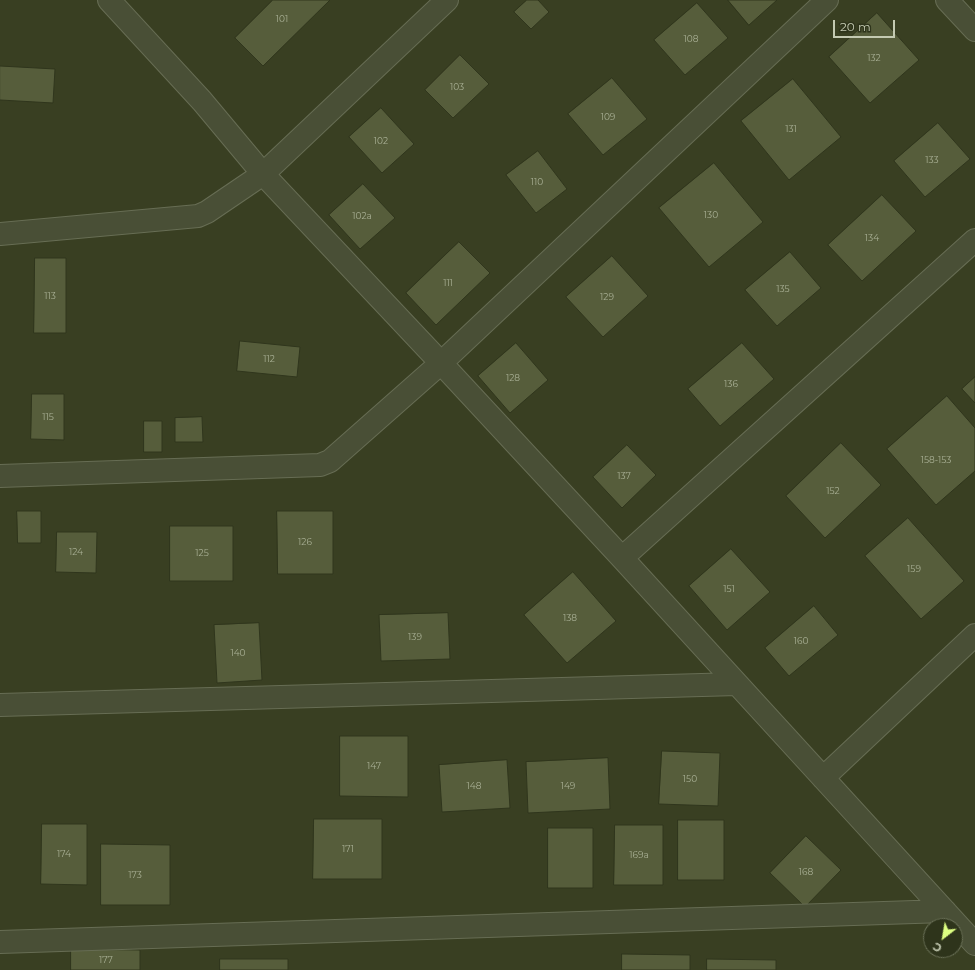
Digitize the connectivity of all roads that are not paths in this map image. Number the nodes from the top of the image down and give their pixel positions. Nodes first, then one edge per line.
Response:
1 (109, 0) edge
2 (447, 0) edge
3 (827, 0) edge
4 (947, 0) edge
5 (975, 30) edge
6 (263, 174) junction
7 (0, 234) edge
8 (975, 240) edge
9 (441, 363) junction
10 (0, 476) edge
11 (622, 558) junction
12 (975, 635) edge
13 (737, 684) junction
14 (0, 705) edge
15 (823, 778) junction
16 (945, 911) junction
17 (0, 942) edge
18 (975, 944) edge

1 - 6 street
2 - 6 street
3 - 9 street
4 - 5 street
6 - 7 street
6 - 9 street
8 - 11 street
9 - 10 street
9 - 11 street
11 - 13 street
12 - 15 street
13 - 14 street
13 - 15 street
15 - 16 street
16 - 17 street
16 - 18 street

